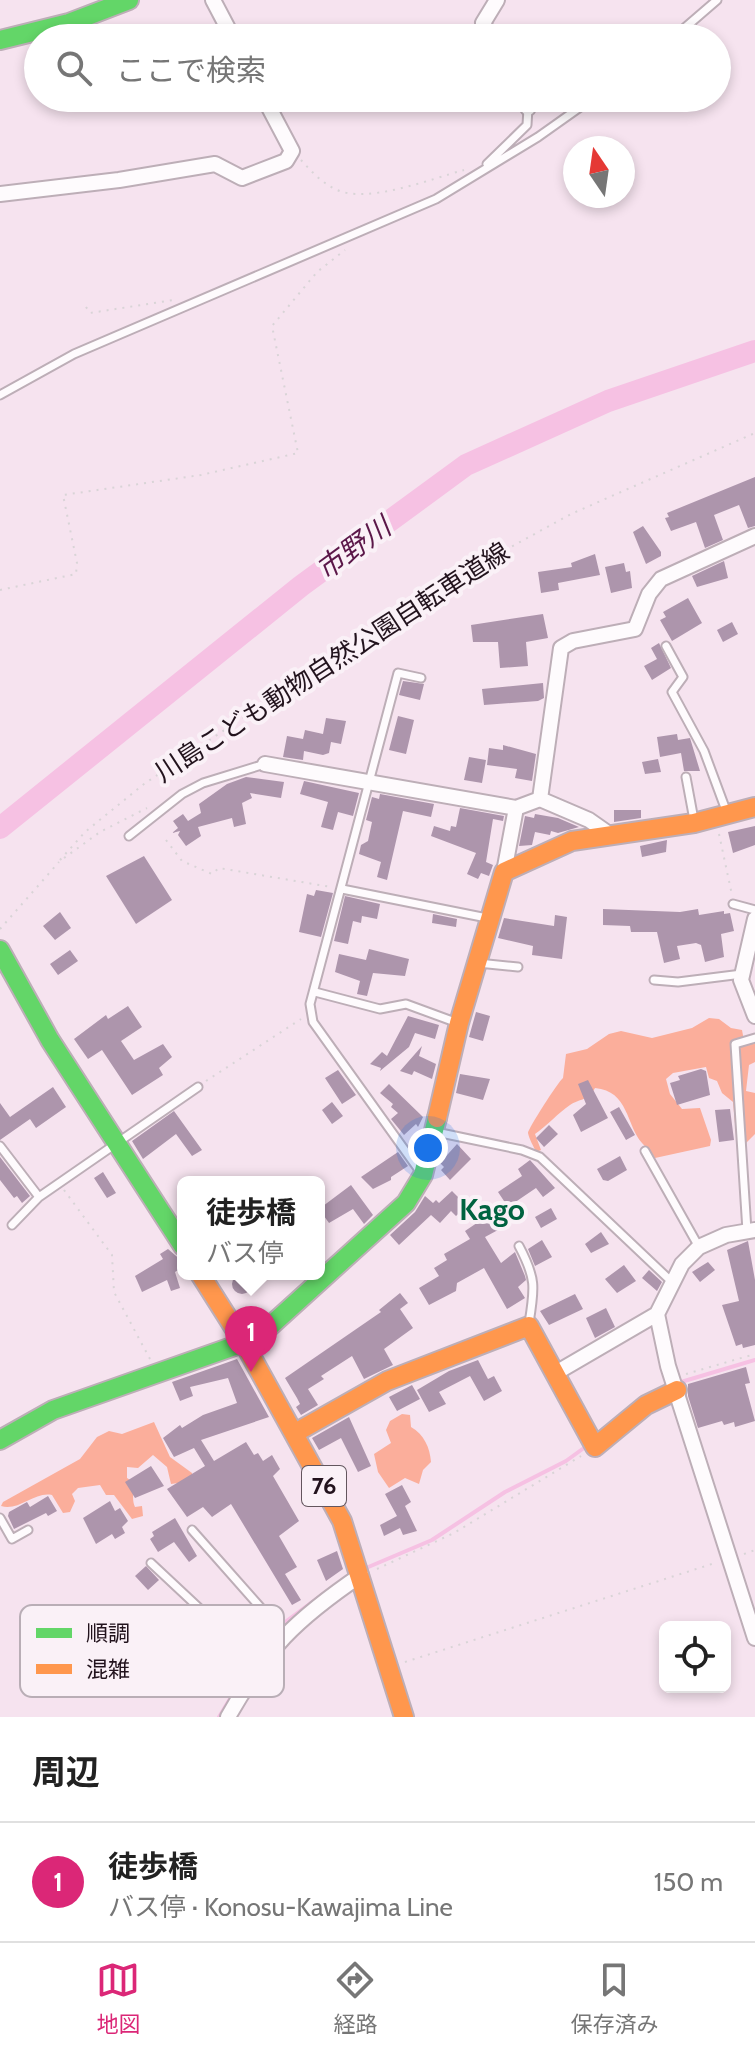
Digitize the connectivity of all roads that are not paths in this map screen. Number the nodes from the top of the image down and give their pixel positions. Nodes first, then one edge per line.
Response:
1 (129, 0) edge
2 (213, 0) edge
3 (497, 0) edge
4 (717, 0) edge
5 (65, 24) edge
6 (226, 24) edge
7 (484, 24) edge
8 (689, 24) edge
9 (24, 34) edge
10 (0, 40) edge
11 (271, 112) edge
12 (526, 112) edge
13 (572, 112) edge
14 (484, 169) junction
15 (0, 194) edge
16 (0, 395) edge
17 (755, 536) edge
18 (666, 646) dead end
19 (421, 678) dead end
20 (265, 764) joint
21 (686, 777) dead end
22 (372, 781) junction
23 (540, 799) junction
24 (755, 807) edge
25 (516, 808) junction
26 (722, 816) junction
27 (694, 823) junction
28 (609, 834) junction
29 (129, 836) dead end
30 (504, 872) junction
31 (342, 889) junction
32 (733, 904) road end
33 (755, 910) edge
34 (487, 918) junction
35 (755, 919) edge
36 (0, 950) edge
37 (475, 963) junction
38 (518, 967) dead end
39 (742, 974) junction
40 (654, 980) dead end
41 (315, 992) junction
42 (755, 1016) edge
43 (459, 1023) junction
44 (755, 1038) edge
45 (198, 1087) road end
46 (434, 1131) junction
47 (115, 1141) junction
48 (0, 1146) edge
49 (645, 1151) dead end
50 (423, 1175) junction
51 (39, 1197) junction
52 (12, 1225) dead end
53 (751, 1231) edge
54 (177, 1237) edge
55 (519, 1246) dead end
56 (699, 1247) junction
57 (325, 1276) edge
58 (204, 1280) edge
59 (321, 1280) edge
60 (673, 1283) junction
61 (657, 1314) junction
62 (529, 1326) junction
63 (245, 1345) junction
64 (554, 1374) junction
65 (675, 1384) junction
66 (295, 1433) junction
67 (0, 1440) edge
68 (0, 1518) edge
69 (28, 1530) dead end
70 (192, 1530) dead end
71 (151, 1563) dead end
72 (361, 1575) junction
73 (196, 1605) edge
74 (258, 1605) edge
75 (284, 1634) edge
76 (755, 1638) edge
77 (240, 1697) edge
78 (228, 1717) edge
79 (404, 1717) edge

1 - 5 street
2 - 6 street
3 - 7 street
4 - 8 lane
9 - 10 street
11 - 15 street
12 - 14 lane
13 - 14 lane
14 - 16 lane
17 - 23 street
18 - 26 lane
19 - 22 lane
20 - 22 street
20 - 29 lane
21 - 27 lane
22 - 25 street
22 - 31 lane
23 - 25 street
23 - 28 street
24 - 26 street
25 - 30 street
26 - 27 street
27 - 28 street
28 - 30 street
30 - 34 street
31 - 34 lane
31 - 41 lane
32 - 33 lane
34 - 37 street
35 - 39 street
36 - 47 street
37 - 38 lane
37 - 43 street
39 - 40 lane
39 - 42 street
41 - 43 lane
41 - 50 lane
43 - 46 street
44 - 53 lane
45 - 47 lane
46 - 50 street
46 - 60 lane
47 - 51 lane
47 - 54 street
48 - 51 lane
49 - 56 lane
50 - 57 street
51 - 52 lane
53 - 56 street
55 - 62 lane
56 - 60 street
58 - 63 street, 76
59 - 63 street
60 - 61 street
61 - 64 street
61 - 65 street
62 - 64 street
62 - 66 street
63 - 66 street, 76
63 - 67 street
64 - 65 street
65 - 76 street
66 - 72 street, 76
68 - 69 lane
70 - 74 lane
71 - 73 lane
72 - 75 street
72 - 79 street, 76
77 - 78 street

